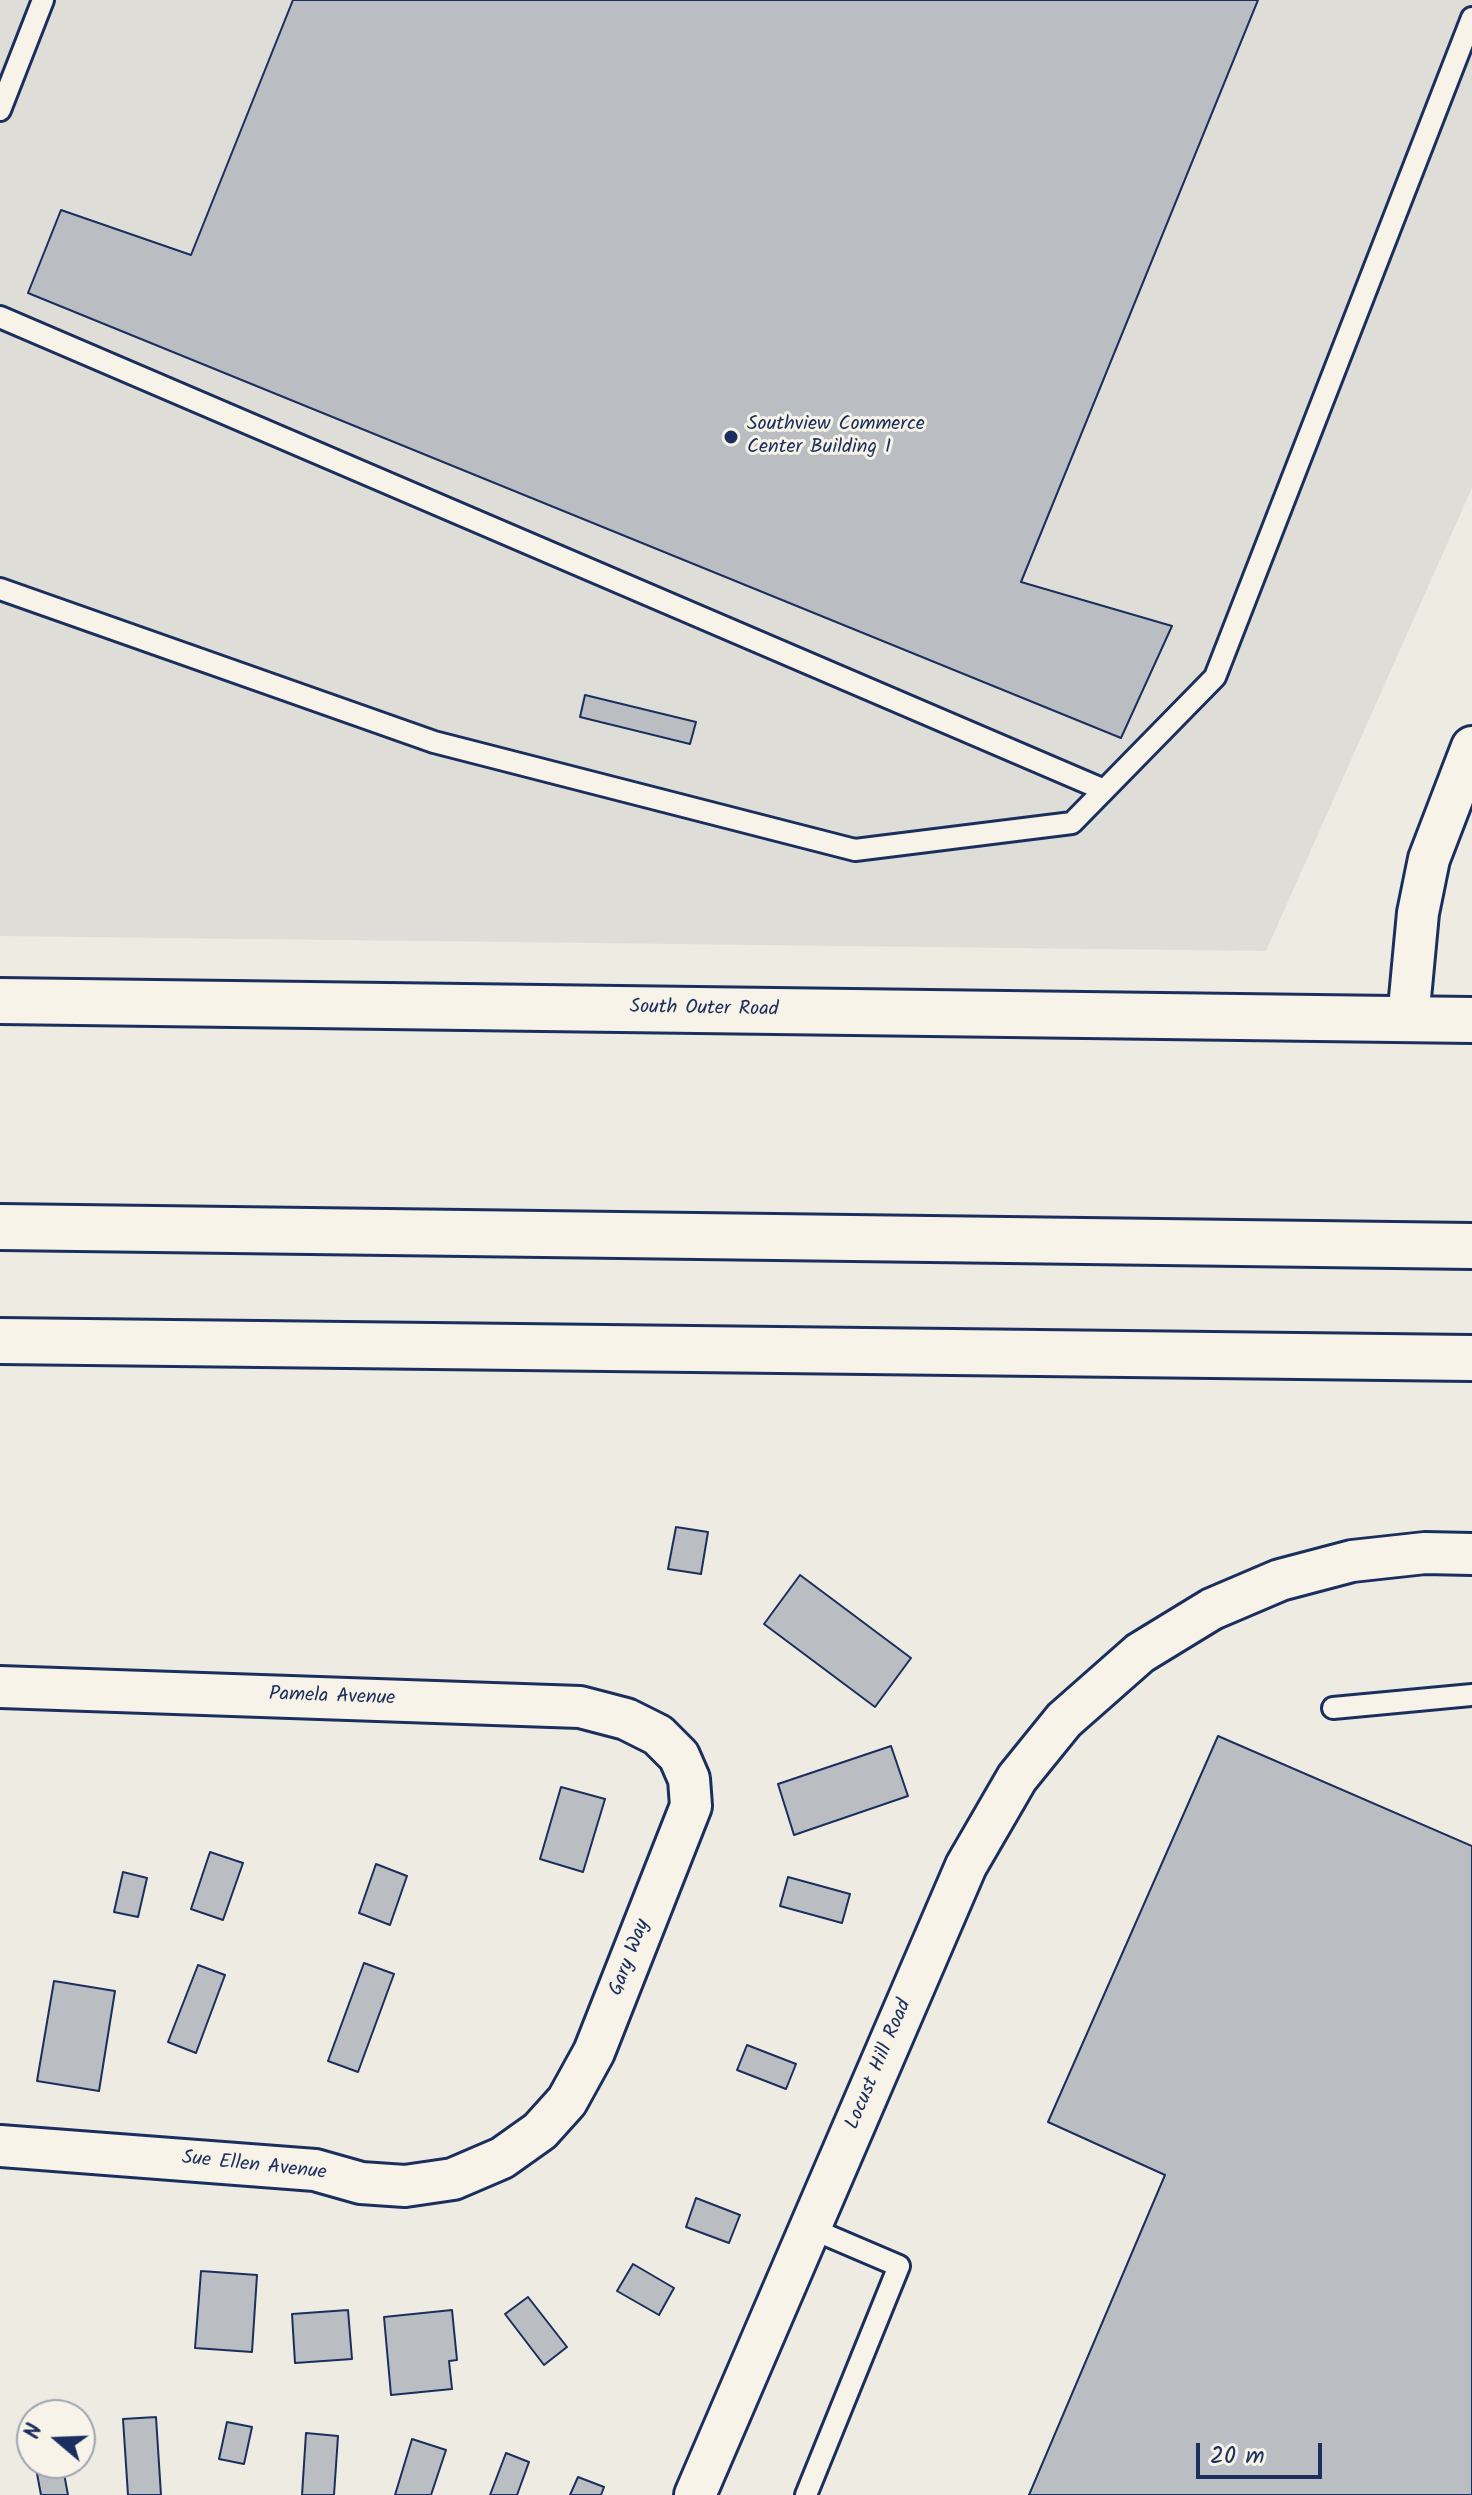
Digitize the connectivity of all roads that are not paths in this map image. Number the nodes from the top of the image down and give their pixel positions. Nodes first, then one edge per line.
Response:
1 (43, 0) edge
2 (1472, 18) edge
3 (0, 110) edge
4 (0, 317) edge
5 (0, 589) edge
6 (1472, 747) edge
7 (1104, 790) junction
8 (0, 1001) edge
9 (1408, 1019) junction
10 (1472, 1020) edge
11 (0, 1227) edge
12 (1472, 1246) edge
13 (0, 1341) edge
14 (1472, 1358) edge
15 (1472, 1554) edge
16 (0, 1687) edge
17 (1472, 1695) edge
18 (1333, 1708) dead end
19 (658, 1735) joint
20 (0, 2146) edge
21 (502, 2158) joint
22 (810, 2228) junction
23 (695, 2495) edge
24 (806, 2495) edge

1 - 3 lane
2 - 7 lane
4 - 7 lane
5 - 7 lane
6 - 9 street
8 - 9 main road, South Outer Road
9 - 10 main road, South Outer Road
11 - 12 main road
13 - 14 main road
15 - 22 street, Locust Hill Road
16 - 19 street, Pamela Avenue
17 - 18 lane
19 - 21 street, Gary Way
20 - 21 street, Sue Ellen Avenue
22 - 23 street, Locust Hill Road
22 - 24 lane

